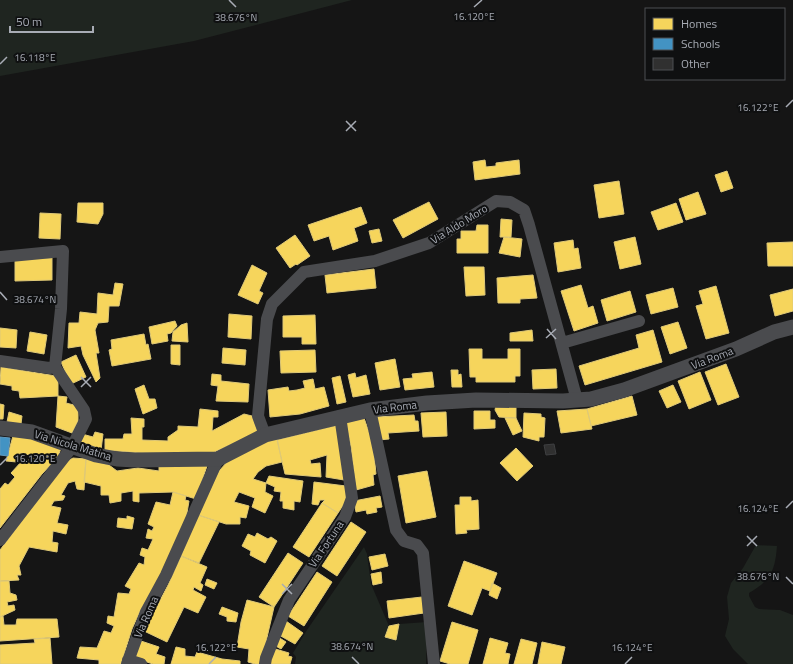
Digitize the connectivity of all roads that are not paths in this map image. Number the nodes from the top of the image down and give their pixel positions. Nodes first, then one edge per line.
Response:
1 (0, 257) edge
2 (639, 321) dead end
3 (793, 327) edge
4 (562, 343) junction
5 (0, 361) edge
6 (55, 367) junction
7 (577, 400) junction
8 (370, 410) junction
9 (340, 416) junction
10 (0, 428) edge
11 (265, 435) junction
12 (72, 447) junction
13 (218, 459) junction
14 (0, 540) edge
15 (127, 662) edge
16 (141, 664) edge
17 (265, 664) edge
18 (434, 664) edge

1 - 6 street
2 - 4 street
3 - 7 street, Via Roma
4 - 7 street, Via Aldo Moro
4 - 11 street, Via Aldo Moro
5 - 6 street
6 - 12 street
7 - 8 street, Via Roma
8 - 9 street, Via Roma
8 - 18 street
9 - 11 street, Via Roma
9 - 17 street, Via Fortuna
10 - 12 street, Via Nicola Matina
11 - 13 street, Via Roma
12 - 13 street, Via Nicola Matina
12 - 14 street
13 - 15 street, Via Roma
15 - 16 street

